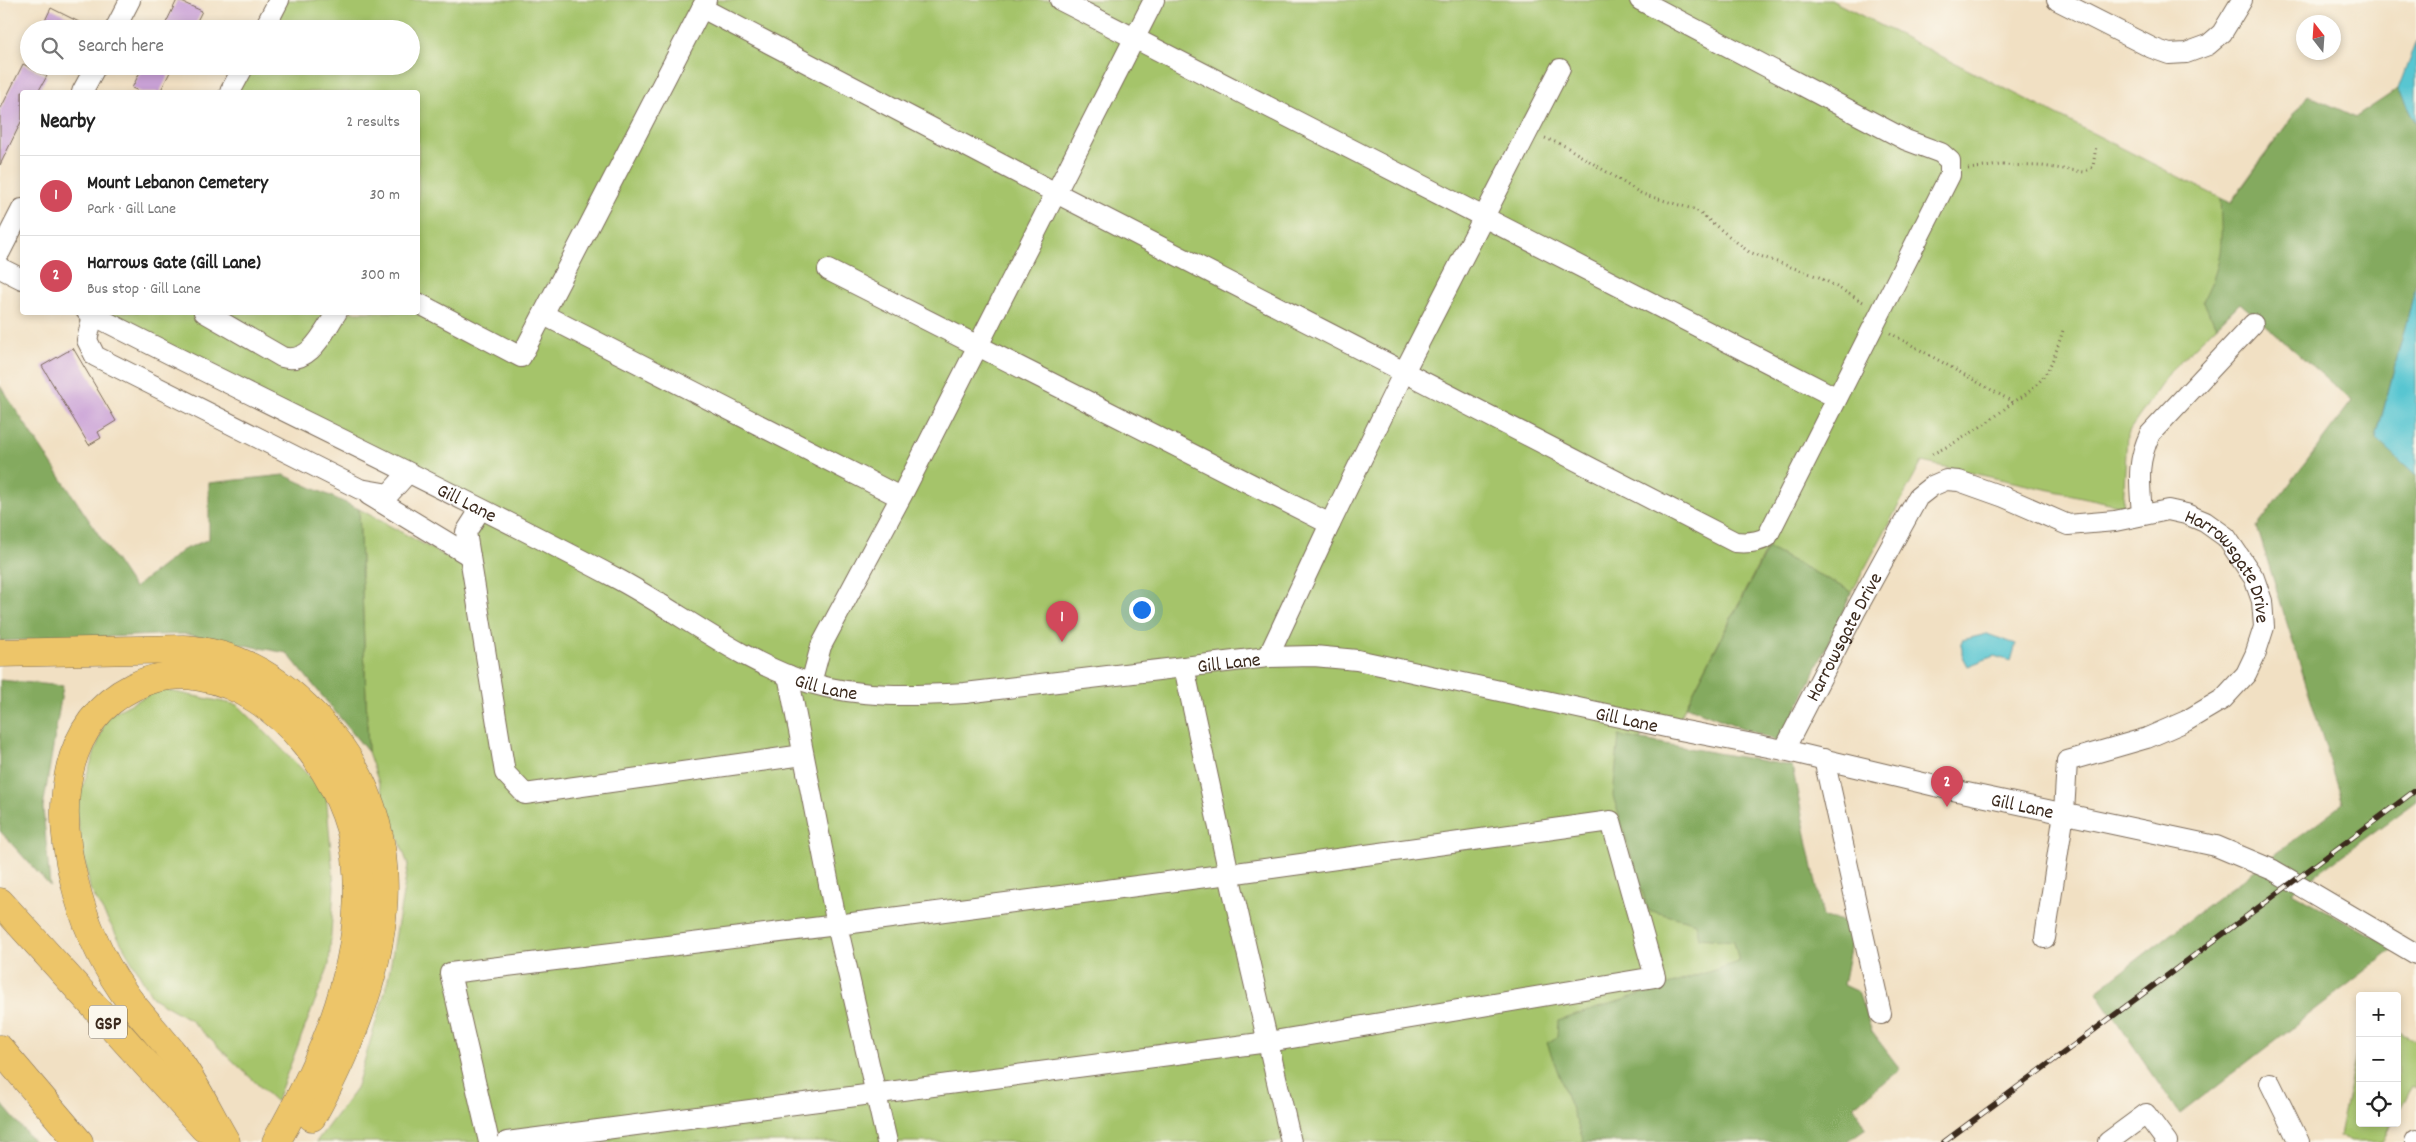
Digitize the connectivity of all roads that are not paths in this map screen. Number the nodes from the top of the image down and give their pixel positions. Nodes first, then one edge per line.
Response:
1 (130, 0) edge
2 (279, 0) edge
3 (1060, 0) edge
4 (1154, 0) edge
5 (1640, 0) edge
6 (2057, 0) edge
7 (2242, 0) edge
8 (704, 4) edge
9 (120, 20) edge
10 (269, 20) edge
11 (1134, 38) junction
12 (1560, 69) dead end
13 (91, 75) edge
14 (239, 75) edge
15 (83, 90) edge
16 (231, 90) edge
17 (1056, 193) junction
18 (20, 213) edge
19 (1484, 216) junction
20 (0, 252) edge
21 (0, 268) edge
22 (828, 270) dead end
23 (20, 278) edge
24 (420, 304) edge
25 (544, 314) junction
26 (209, 315) edge
27 (335, 315) edge
28 (100, 316) edge
29 (2253, 324) dead end
30 (978, 346) junction
31 (1404, 372) junction
32 (1837, 398) junction
33 (408, 474) junction
34 (360, 489) junction
35 (900, 497) junction
36 (480, 510) junction
37 (2142, 515) junction
38 (1330, 524) junction
39 (470, 556) junction
40 (0, 653) edge
41 (1268, 657) junction
42 (1184, 667) junction
43 (788, 675) junction
44 (811, 683) junction
45 (1784, 750) junction
46 (803, 755) junction
47 (1824, 759) junction
48 (2064, 813) junction
49 (1230, 874) junction
50 (0, 902) edge
51 (837, 925) junction
52 (2045, 938) dead end
53 (2416, 954) edge
54 (1881, 1014) dead end
55 (1268, 1042) junction
56 (336, 1044) junction
57 (0, 1049) edge
58 (2270, 1083) dead end
59 (876, 1094) junction
60 (79, 1142) edge
61 (217, 1142) edge
62 (226, 1142) edge
63 (276, 1142) edge
64 (298, 1142) edge
65 (489, 1142) edge
66 (507, 1142) edge
67 (887, 1142) edge
68 (1291, 1142) edge
69 (2108, 1142) edge
70 (2167, 1142) edge
71 (2299, 1142) edge

1 - 9 street
2 - 10 street
3 - 11 street
4 - 11 street
5 - 32 street
6 - 7 street
8 - 17 street
8 - 25 street
11 - 17 street
11 - 19 street
12 - 19 street
13 - 15 street
14 - 16 street
17 - 30 street
17 - 31 street
18 - 20 street
19 - 31 street
19 - 32 street
21 - 23 street
22 - 30 street
24 - 25 street
25 - 35 street
26 - 27 street
28 - 33 street, Gill Lane
28 - 34 street
29 - 37 street, Harrowsgate Drive
30 - 35 street
30 - 38 street
31 - 32 street
31 - 38 street
33 - 34 street
33 - 36 street, Gill Lane
34 - 39 street
35 - 44 street
36 - 39 street
36 - 43 street, Gill Lane
37 - 45 street, Harrowsgate Drive
37 - 48 street, Harrowsgate Drive
38 - 41 street
39 - 46 street
40 - 56 highway
41 - 42 street, Gill Lane
41 - 45 street, Gill Lane
42 - 44 street, Gill Lane
42 - 49 street
43 - 44 street, Gill Lane
43 - 46 street
45 - 47 street, Gill Lane
46 - 51 street
47 - 48 street, Gill Lane
47 - 54 street
48 - 52 street, Harrowsgate Drive
48 - 53 street, Gill Lane
49 - 51 street
49 - 55 street
49 - 55 street
50 - 61 highway, GSP
51 - 59 street
51 - 65 street
55 - 59 street
55 - 68 street
56 - 62 highway
56 - 63 highway
56 - 64 highway
57 - 60 highway
58 - 71 street
59 - 66 street
59 - 67 street
69 - 70 street

